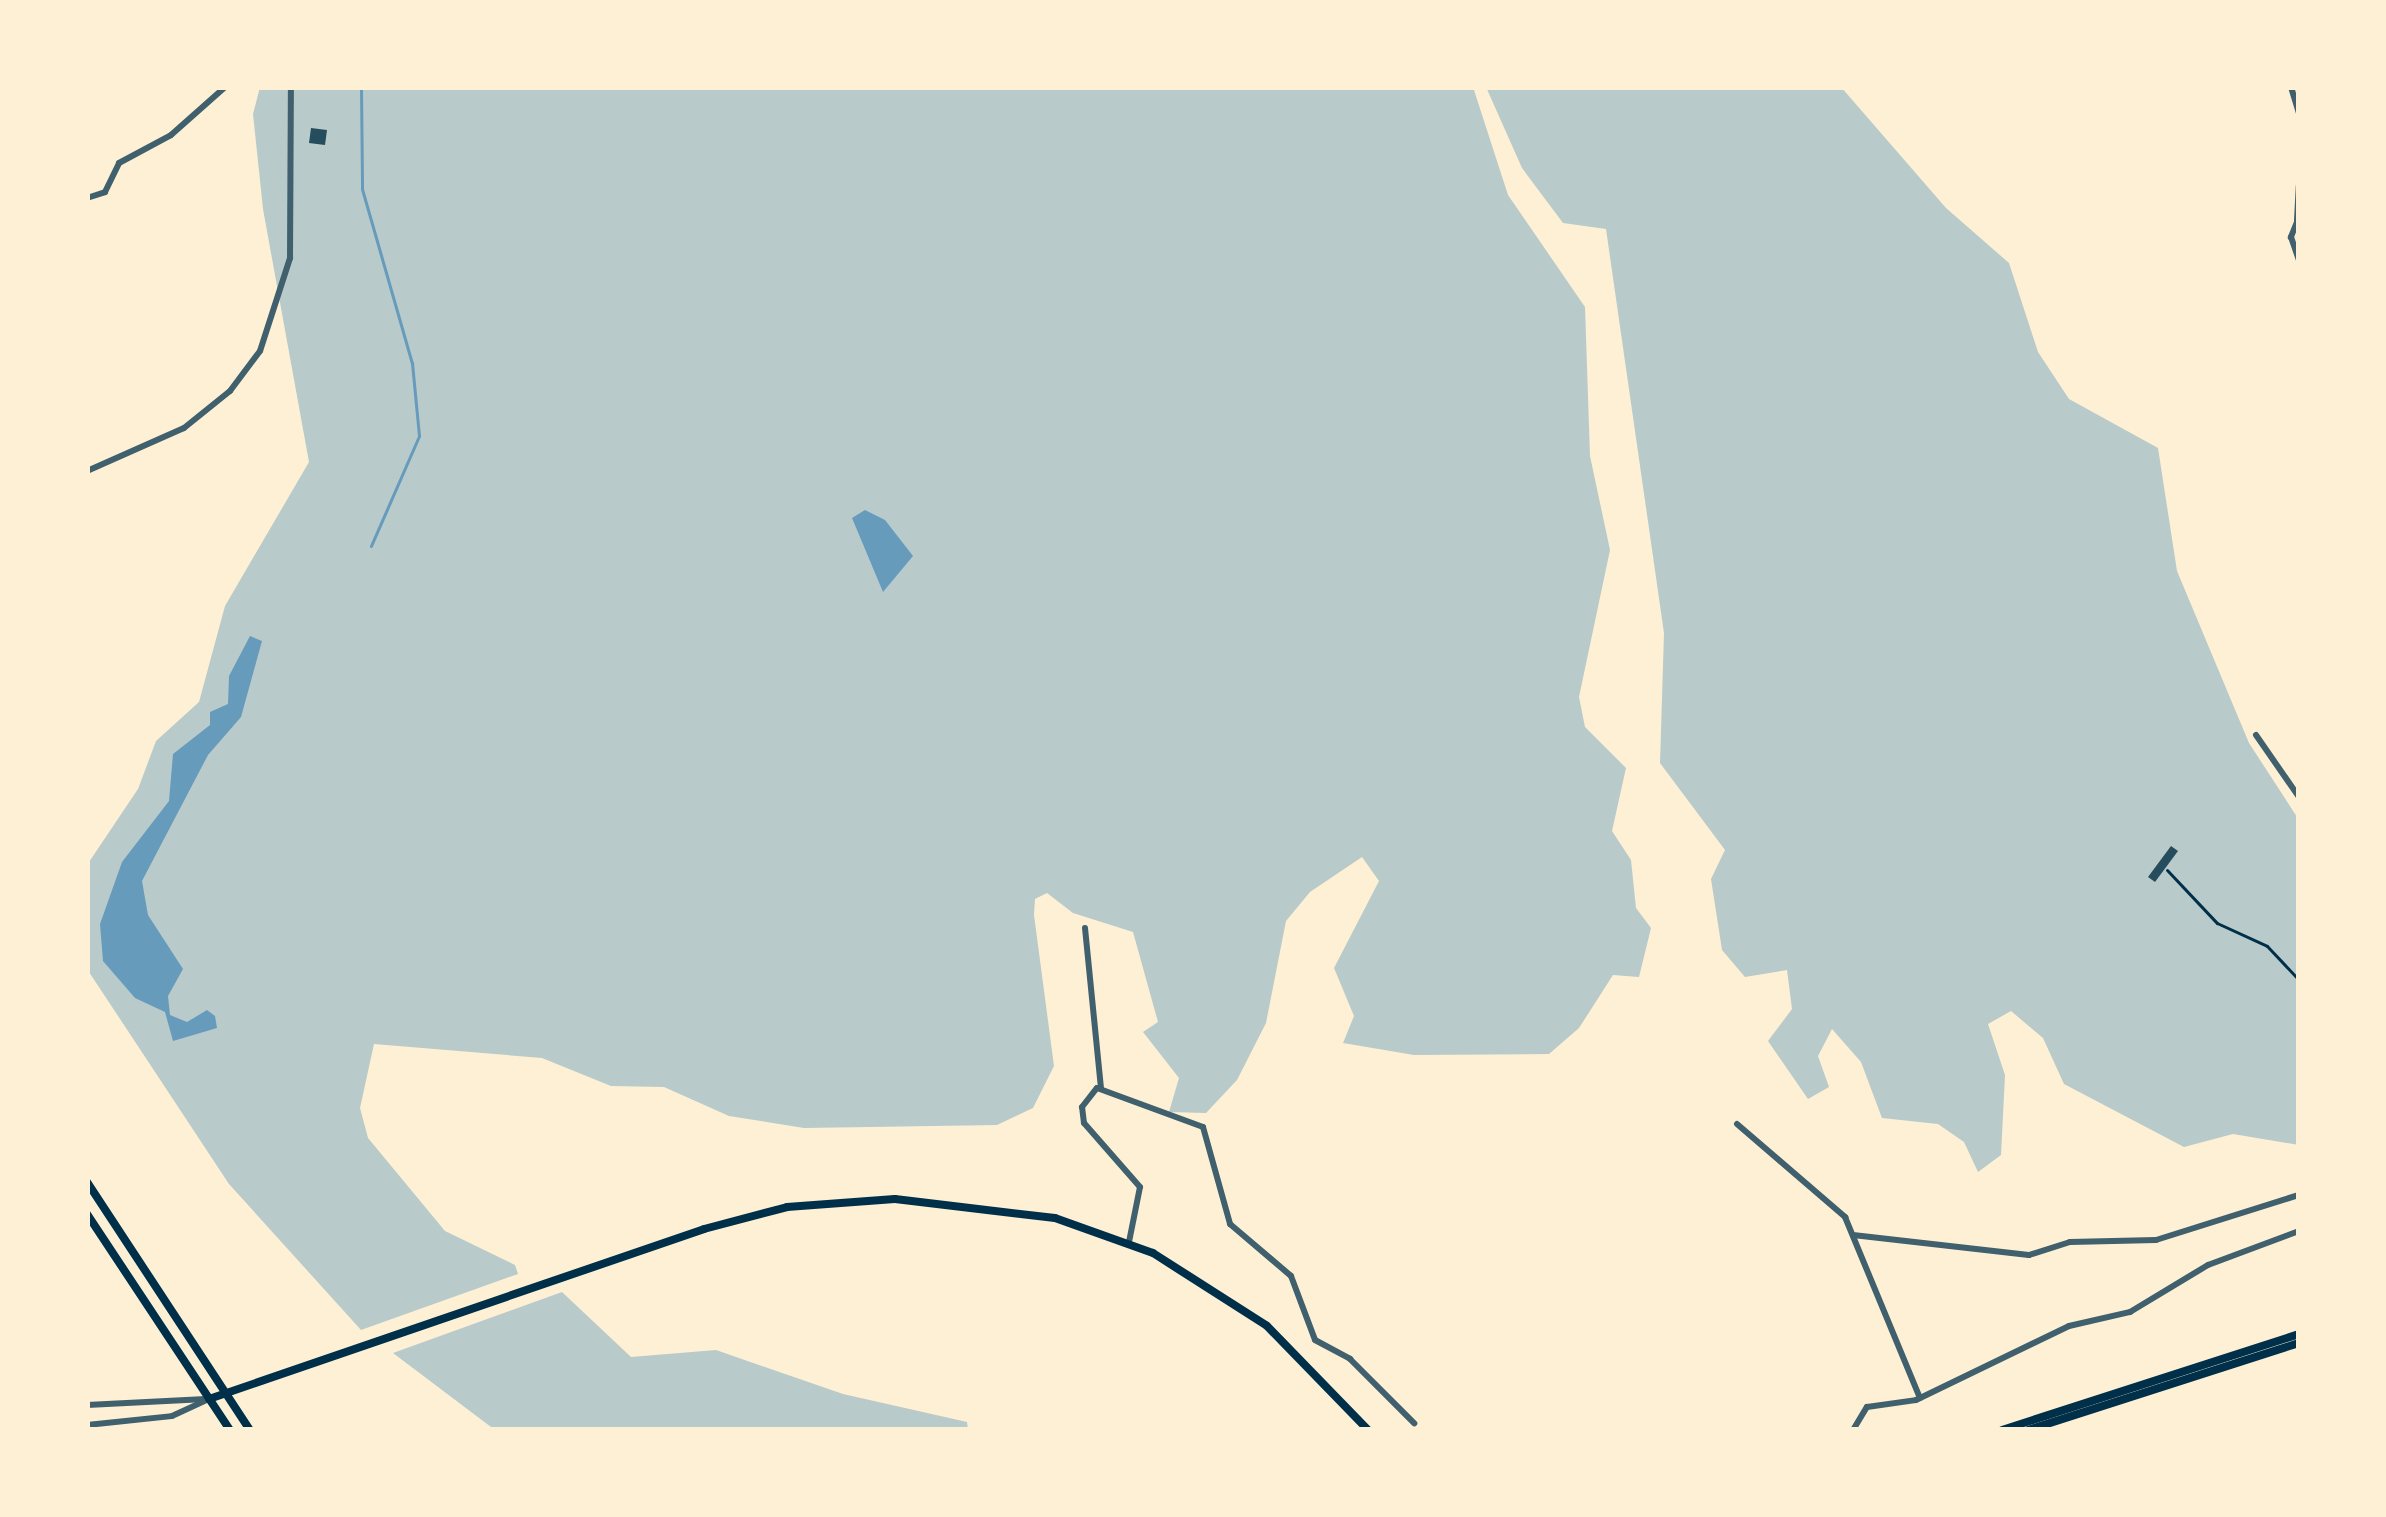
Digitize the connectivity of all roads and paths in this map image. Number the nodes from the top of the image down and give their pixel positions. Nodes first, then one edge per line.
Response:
1 (225, 87) edge
2 (291, 87) edge
3 (2291, 87) edge
4 (2299, 114) edge
5 (2299, 186) edge
6 (87, 198) edge
7 (2298, 220) edge
8 (2299, 260) edge
9 (87, 471) edge
10 (2256, 735) dead end
11 (2299, 797) edge
12 (2167, 870) dead end
13 (1085, 928) dead end
14 (2299, 980) edge
15 (1100, 1088) junction
16 (1737, 1124) dead end
17 (87, 1182) edge
18 (2299, 1195) edge
19 (87, 1214) edge
20 (2299, 1231) edge
21 (1853, 1235) junction
22 (1129, 1242) junction
23 (2299, 1338) edge
24 (228, 1396) junction
25 (1920, 1398) junction
26 (209, 1399) junction
27 (87, 1405) edge
28 (1414, 1423) dead end
29 (87, 1425) edge
30 (230, 1430) edge
31 (250, 1430) edge
32 (1368, 1430) edge
33 (1852, 1430) edge
34 (2002, 1430) edge
35 (2029, 1430) edge

1 - 6 street
2 - 9 street
3 - 4 street
5 - 7 street
7 - 8 street
10 - 11 street
12 - 14 path
13 - 15 street
15 - 22 street
15 - 28 street
16 - 21 street
17 - 24 main road
18 - 21 street
19 - 26 main road
20 - 25 street
21 - 25 street
22 - 24 main road
22 - 32 main road
23 - 34 main road
23 - 35 main road
24 - 26 main road
24 - 31 main road
25 - 33 street
26 - 27 street
26 - 29 street
26 - 30 main road

